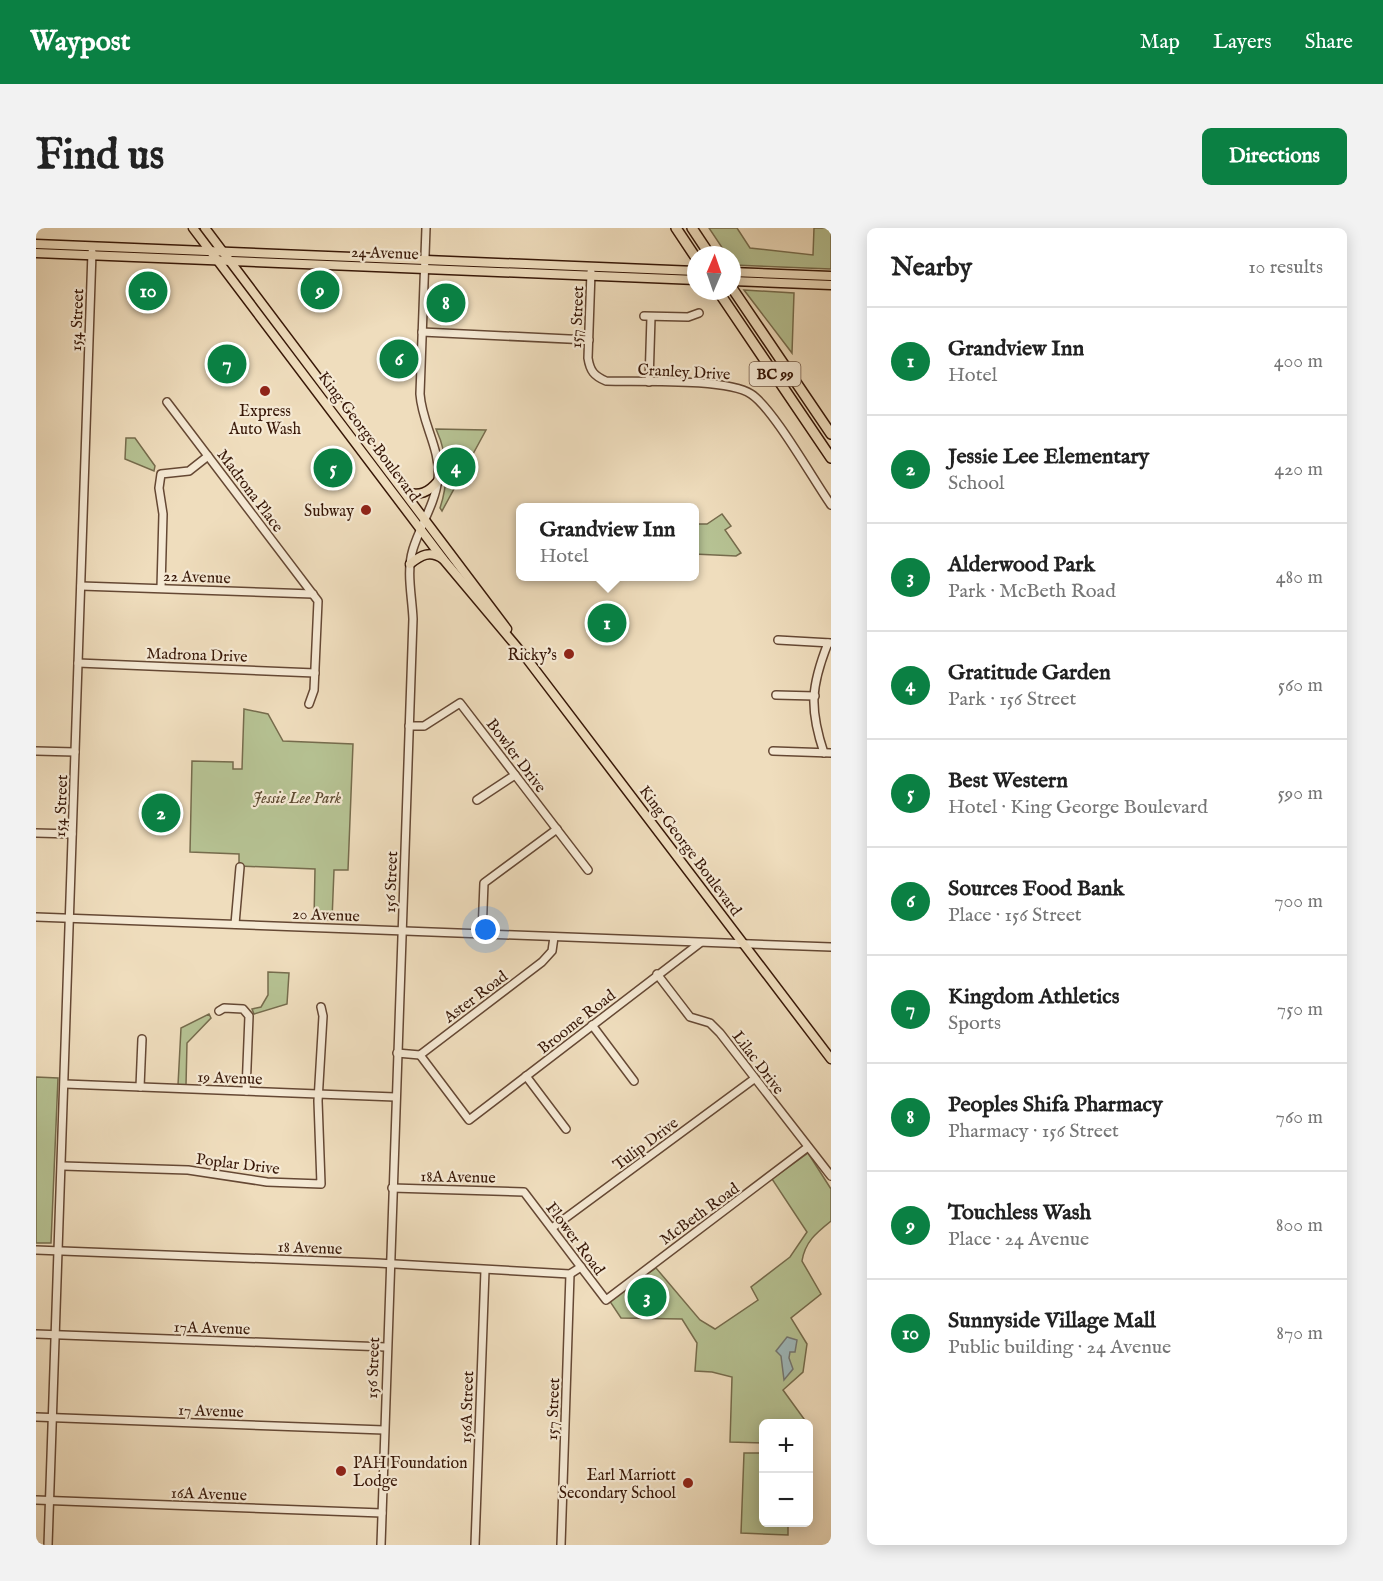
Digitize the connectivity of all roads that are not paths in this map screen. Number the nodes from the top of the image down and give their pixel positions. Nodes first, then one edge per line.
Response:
1 (193, 228) edge
2 (205, 228) edge
3 (426, 228) edge
4 (676, 228) edge
5 (692, 228) edge
6 (36, 244) edge
7 (688, 246) edge
8 (704, 246) edge
9 (184, 250) junction
10 (92, 251) junction
11 (212, 252) junction
12 (36, 253) edge
13 (220, 256) junction
14 (229, 261) junction
15 (259, 262) junction
16 (425, 264) junction
17 (532, 264) junction
18 (489, 271) junction
19 (591, 271) junction
20 (687, 272) edge
21 (646, 274) junction
22 (741, 274) edge
23 (831, 276) edge
24 (753, 277) junction
25 (687, 279) edge
26 (741, 279) edge
27 (248, 285) junction
28 (831, 285) edge
29 (724, 300) edge
30 (740, 300) edge
31 (699, 313) dead end
32 (422, 332) junction
33 (589, 340) junction
34 (287, 354) junction
35 (590, 368) joint
36 (649, 382) junction
37 (322, 383) junction
38 (167, 402) dead end
39 (333, 413) junction
40 (831, 434) edge
41 (362, 436) junction
42 (208, 456) junction
43 (831, 458) edge
44 (438, 481) junction
45 (405, 492) junction
46 (831, 506) edge
47 (426, 519) junction
48 (421, 529) junction
49 (443, 559) junction
50 (410, 564) junction
51 (81, 586) junction
52 (161, 588) junction
53 (313, 594) junction
54 (778, 640) dead end
55 (830, 643) edge
56 (527, 659) junction
57 (78, 663) junction
58 (315, 673) junction
59 (776, 695) dead end
60 (815, 696) junction
61 (309, 704) dead end
62 (409, 726) junction
63 (36, 751) edge
64 (773, 751) dead end
65 (75, 752) junction
66 (828, 753) edge
67 (515, 775) junction
68 (477, 801) dead end
69 (557, 829) junction
70 (36, 833) edge
71 (72, 834) junction
72 (240, 867) dead end
73 (588, 870) dead end
74 (36, 917) edge
75 (70, 918) junction
76 (235, 924) junction
77 (402, 931) junction
78 (482, 934) junction
79 (554, 937) junction
80 (700, 943) junction
81 (743, 944) junction
82 (831, 947) edge
83 (657, 974) junction
84 (321, 1007) dead end
85 (219, 1011) dead end
86 (592, 1025) junction
87 (142, 1040) dead end
88 (397, 1053) junction
89 (420, 1055) junction
90 (831, 1059) edge
91 (526, 1076) junction
92 (754, 1079) junction
93 (634, 1081) dead end
94 (65, 1084) junction
95 (140, 1088) junction
96 (246, 1091) junction
97 (319, 1094) junction
98 (395, 1097) junction
99 (566, 1129) dead end
100 (808, 1148) junction
101 (63, 1166) junction
102 (831, 1176) edge
103 (392, 1188) junction
104 (524, 1192) joint
105 (552, 1228) junction
106 (36, 1250) edge
107 (60, 1251) junction
108 (389, 1264) junction
109 (581, 1267) junction
110 (485, 1270) junction
111 (570, 1274) junction
112 (606, 1300) joint
113 (36, 1334) edge
114 (57, 1335) junction
115 (387, 1347) junction
116 (36, 1417) edge
117 (53, 1417) junction
118 (384, 1430) junction
119 (36, 1500) edge
120 (50, 1501) junction
121 (382, 1513) junction
122 (48, 1545) edge
123 (381, 1545) edge
124 (475, 1545) edge
125 (561, 1545) edge

1 - 9 main road
1 - 11 main road
2 - 13 main road, King George Boulevard
3 - 16 street, 156 Street
4 - 7 highway
5 - 8 highway
6 - 10 main road, 24 Avenue
9 - 10 main road, 24 Avenue
9 - 11 main road, 24 Avenue
10 - 12 main road, 24 Avenue
10 - 13 main road, 24 Avenue
10 - 51 street, 154 Street
11 - 13 main road, 24 Avenue
13 - 14 main road, 24 Avenue
13 - 16 main road, 24 Avenue
13 - 34 main road, King George Boulevard
14 - 15 main road, 24 Avenue
14 - 27 main road, King George Boulevard
15 - 16 main road, 24 Avenue
15 - 27 main road
16 - 17 main road, 24 Avenue
16 - 18 main road, 24 Avenue
16 - 32 street, 156 Street
17 - 18 main road
17 - 19 main road, 24 Avenue
18 - 19 main road, 24 Avenue
19 - 21 main road, 24 Avenue
19 - 33 street, 157 Street
20 - 21 main road, 24 Avenue
21 - 25 main road, 24 Avenue
22 - 24 main road
23 - 24 main road
24 - 26 main road
24 - 28 main road
27 - 37 main road, King George Boulevard
29 - 43 highway, BC 99
30 - 40 highway, BC 99
31 - 36 street
32 - 33 street
32 - 44 street, 156 Street
33 - 35 street, 157 Street
34 - 37 main road
34 - 39 main road, King George Boulevard
35 - 36 street, Cranley Drive
36 - 46 street, Cranley Drive
37 - 41 main road, King George Boulevard
38 - 42 street, Madrona Place
39 - 41 main road
39 - 48 main road, King George Boulevard
41 - 45 main road, King George Boulevard
42 - 52 street
42 - 53 street, Madrona Place
44 - 45 main road
44 - 47 street, 156 Street
45 - 47 main road, King George Boulevard
47 - 48 street, 156 Street
47 - 56 main road, King George Boulevard
48 - 49 main road, King George Boulevard
48 - 50 street, 156 Street
49 - 50 main road
49 - 56 main road, King George Boulevard
50 - 62 street, 156 Street
51 - 52 street, 22 Avenue
51 - 57 street, 154 Street
52 - 53 street, 22 Avenue
53 - 58 street
54 - 55 street
55 - 60 street
56 - 81 main road, King George Boulevard
57 - 58 street, Madrona Drive
57 - 65 street, 154 Street
58 - 61 street
59 - 60 street
60 - 66 street
62 - 67 street, Bowler Drive
62 - 77 street, 156 Street
63 - 65 street
64 - 66 street
65 - 71 street, 154 Street
67 - 68 street
67 - 69 street, Bowler Drive
69 - 73 street, Bowler Drive
69 - 78 street
70 - 71 street
71 - 75 street, 154 Street
72 - 76 street
74 - 75 street, 20 Avenue
75 - 76 street, 20 Avenue
75 - 94 street, 154 Street
76 - 77 street, 20 Avenue
77 - 78 street, 20 Avenue
77 - 88 street, 156 Street
78 - 79 street, 20 Avenue
79 - 80 street, 20 Avenue
79 - 89 street, Aster Road
80 - 81 street, 20 Avenue
80 - 83 street, Broome Road
81 - 82 street, 20 Avenue
81 - 90 main road, King George Boulevard
83 - 86 street, Broome Road
83 - 92 street, Lilac Drive
84 - 97 street
85 - 96 street
86 - 91 street, Broome Road
86 - 93 street
87 - 95 street
88 - 89 street
88 - 98 street, 156 Street
89 - 91 street, Broome Road
91 - 99 street
92 - 100 street, Lilac Drive
92 - 105 street, Tulip Drive
94 - 95 street, 19 Avenue
94 - 101 street, 154 Street
95 - 96 street, 19 Avenue
96 - 97 street, 19 Avenue
97 - 98 street, 19 Avenue
97 - 101 street, Poplar Drive
98 - 103 street, 156 Street
100 - 102 street, Lilac Drive
100 - 112 street, McBeth Road
101 - 107 street, 154 Street
103 - 104 street, 18A Avenue
103 - 108 street, 156 Street
104 - 105 street, Flower Road
105 - 109 street, Flower Road
106 - 107 street, 18 Avenue
107 - 108 street, 18 Avenue
107 - 114 street, 154 Street
108 - 110 street, 18 Avenue
108 - 115 street, 156 Street
109 - 111 street
109 - 112 street, Flower Road
110 - 111 street, 18 Avenue
110 - 124 street, 156A Street
111 - 125 street, 157 Street
113 - 114 street, 17A Avenue
114 - 115 street, 17A Avenue
114 - 117 street, 154 Street
115 - 118 street, 156 Street
116 - 117 street, 17 Avenue
117 - 118 street, 17 Avenue
117 - 120 street, 154 Street
118 - 121 street, 156 Street
119 - 120 street, 16A Avenue
120 - 121 street, 16A Avenue
120 - 122 street, 154 Street
121 - 123 street, 156 Street

